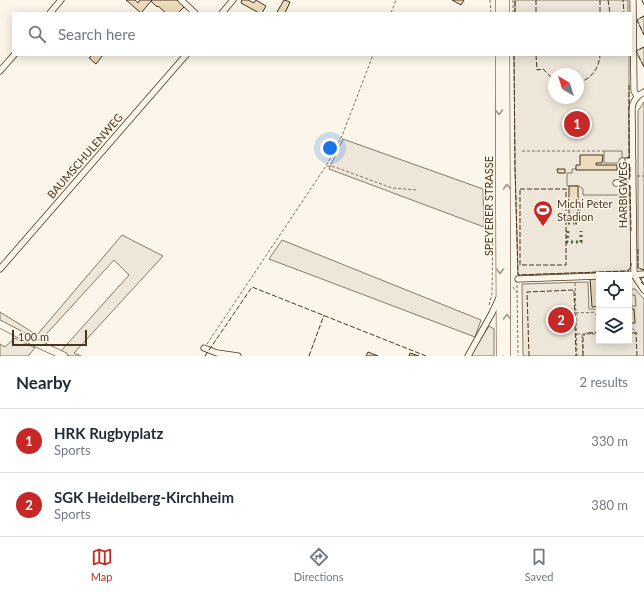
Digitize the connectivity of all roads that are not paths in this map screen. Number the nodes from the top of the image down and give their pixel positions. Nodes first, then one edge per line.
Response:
1 (61, 0) edge
2 (180, 0) edge
3 (233, 0) edge
4 (499, 0) edge
5 (506, 0) edge
6 (633, 0) edge
7 (51, 12) edge
8 (194, 12) edge
9 (223, 12) edge
10 (499, 12) edge
11 (506, 12) edge
12 (13, 56) edge
13 (185, 56) edge
14 (499, 56) edge
15 (506, 56) edge
16 (0, 71) edge
17 (644, 92) edge
18 (637, 96) junction
19 (622, 160) dead end
20 (633, 161) junction
21 (633, 182) junction
22 (616, 183) dead end
23 (0, 269) edge
24 (631, 272) edge
25 (644, 274) edge
26 (632, 275) edge
27 (596, 276) edge
28 (632, 276) edge
29 (518, 279) road end
30 (644, 290) edge
31 (500, 296) junction
32 (0, 324) edge
33 (204, 348) road end
34 (64, 356) edge
35 (238, 356) edge
36 (468, 356) edge
37 (500, 356) edge
38 (507, 356) edge

1 - 7 street
2 - 8 street
3 - 9 street
4 - 10 main road
5 - 11 main road
6 - 18 street, HARBIGWEG
12 - 16 street
13 - 23 street, BAUMSCHULENWEG
14 -> 31 main road, SPEYERER STRASSE
38 -> 15 main road, SPEYERER STRASSE
17 - 18 street
18 - 20 street, HARBIGWEG
19 - 20 street
20 - 21 street, HARBIGWEG
21 - 22 street
21 - 24 street, HARBIGWEG
25 - 26 street
27 - 29 street
28 - 30 street
31 - 36 street
31 - 37 main road, SPEYERER STRASSE
32 - 34 main road
33 - 35 street

